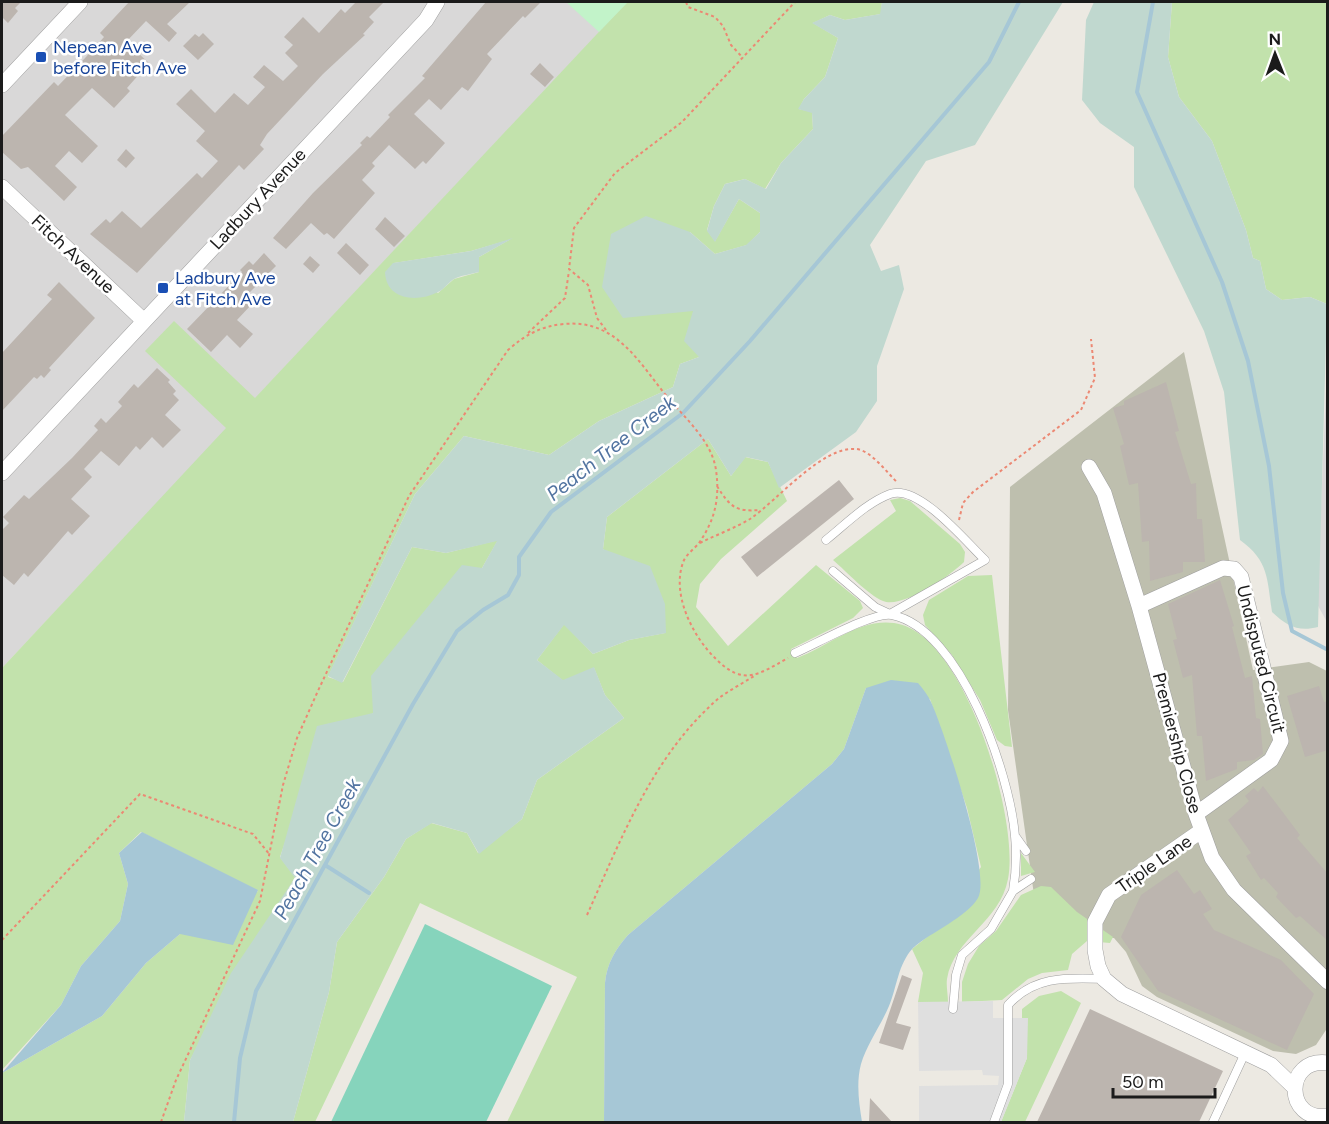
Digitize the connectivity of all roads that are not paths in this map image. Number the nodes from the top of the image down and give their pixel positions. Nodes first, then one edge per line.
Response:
1 (80, 2) edge
2 (437, 2) edge
3 (2, 85) edge
4 (2, 187) edge
5 (144, 321) junction
6 (1089, 467) dead end
7 (2, 473) edge
8 (826, 540) dead end
9 (833, 571) dead end
10 (1139, 606) junction
11 (891, 614) junction
12 (795, 653) road end
13 (1196, 814) junction
14 (1201, 831) junction
15 (1015, 836) junction
16 (1026, 851) dead end
17 (1031, 879) dead end
18 (1013, 891) junction
19 (1101, 973) junction
20 (1328, 982) edge
21 (953, 1009) dead end
22 (1245, 1053) junction
23 (1328, 1063) edge
24 (1271, 1065) junction
25 (1310, 1065) junction
26 (1294, 1087) junction
27 (1319, 1118) edge
28 (994, 1122) edge
29 (1213, 1122) edge

1 - 3 street
2 - 5 street, Ladbury Avenue
4 - 5 street, Fitch Avenue
5 - 7 street, Ladbury Avenue
6 - 10 street, Premiership Close
8 - 11 lane
9 - 11 lane
10 - 13 street, Premiership Close
10 - 13 street, Undisputed Circuit
11 - 12 lane
11 - 15 lane
13 - 14 street, Premiership Close
14 - 19 street, Triple Lane
14 - 20 street, Premiership Close
15 - 16 lane
15 - 18 lane
17 - 18 lane
18 - 21 lane
19 - 22 street
19 - 28 lane
22 - 24 street
22 - 29 lane
23 - 25 street
24 - 25 street
24 - 26 street
25 - 26 street
26 - 27 street

